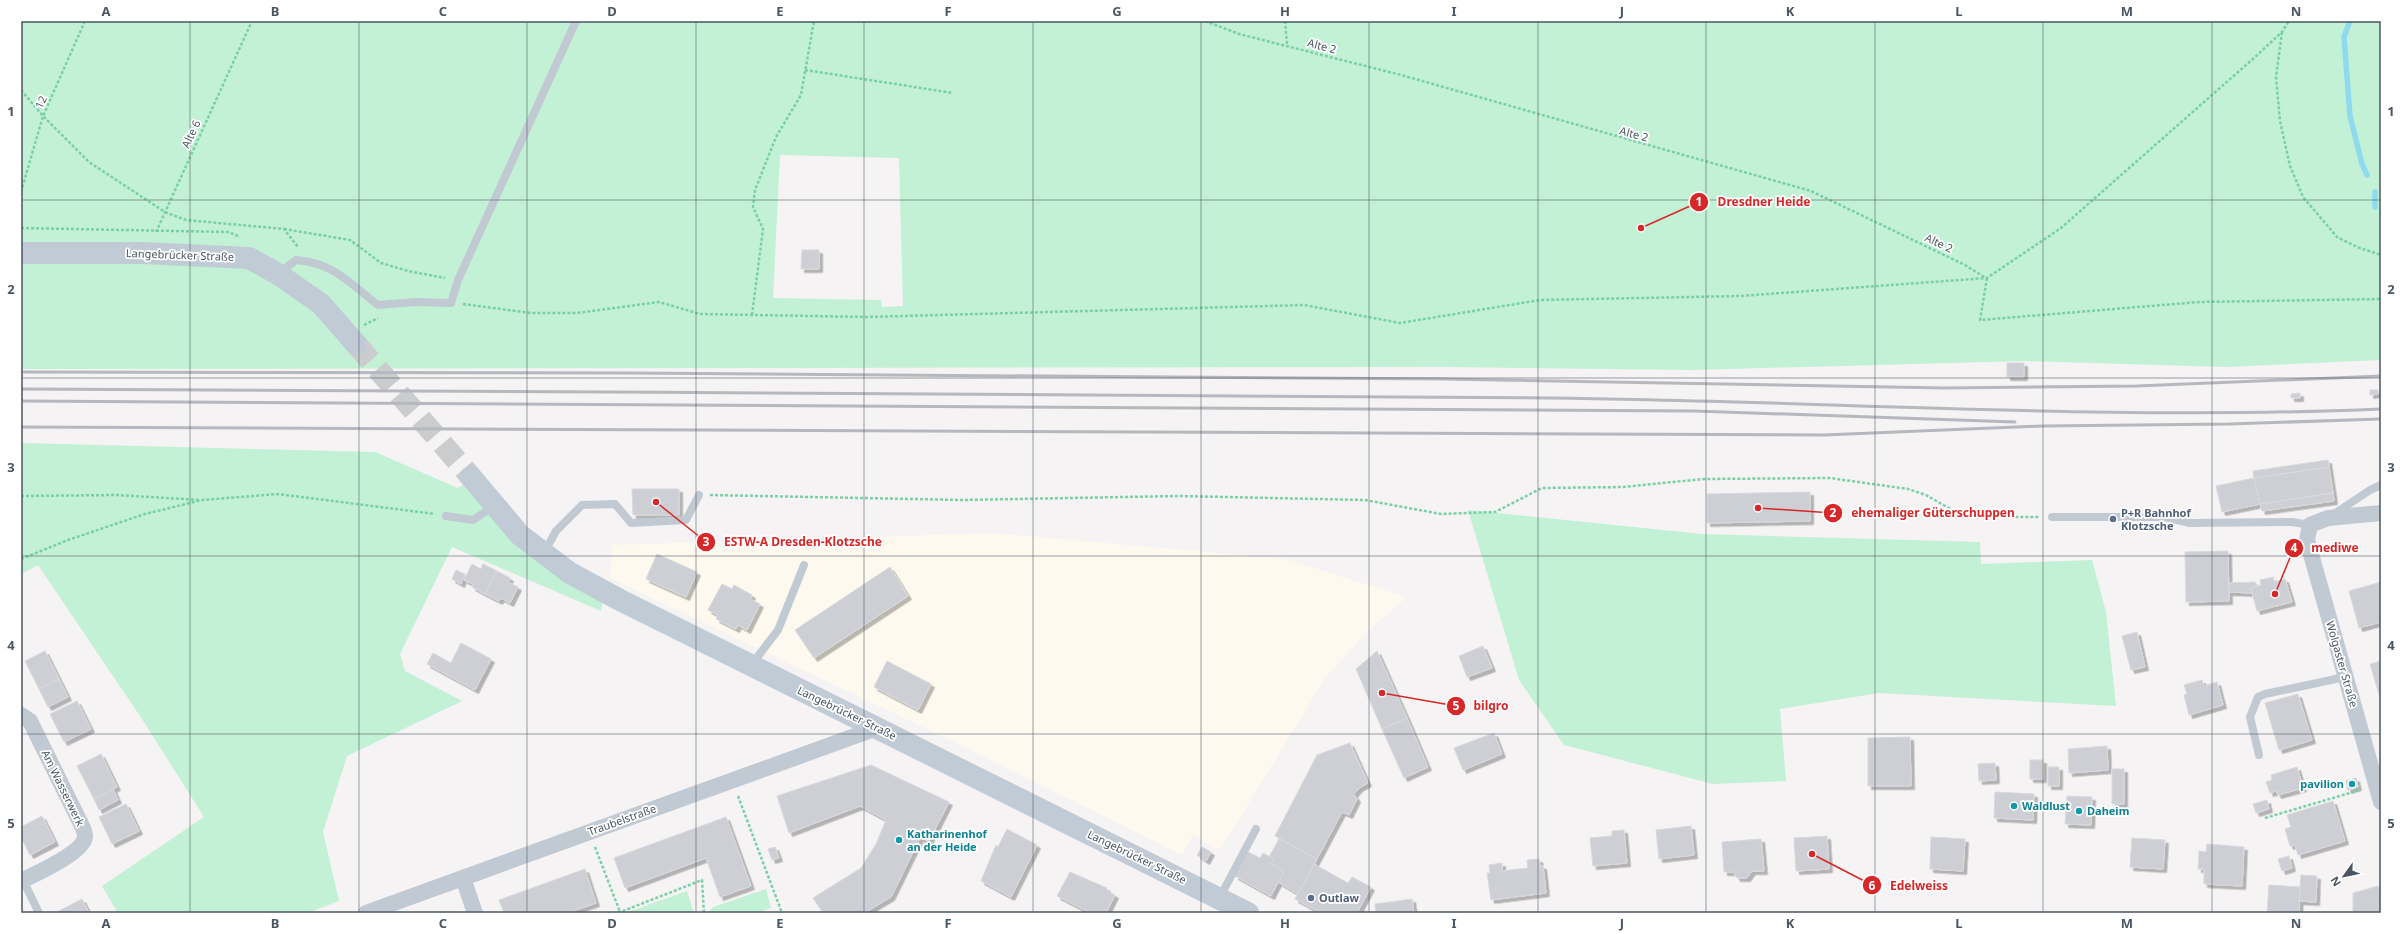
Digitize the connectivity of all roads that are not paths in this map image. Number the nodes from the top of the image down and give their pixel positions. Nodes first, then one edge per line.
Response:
1 (576, 21) edge
2 (21, 253) edge
3 (278, 274) junction
4 (356, 344) tunnel mouth
5 (471, 478) tunnel mouth
6 (2381, 485) edge
7 (699, 495) road end
8 (494, 506) junction
9 (2381, 513) edge
10 (446, 516) road end
11 (2052, 517) road end
12 (2328, 518) junction
13 (2310, 525) junction
14 (540, 552) junction
15 (804, 565) dead end
16 (751, 665) junction
17 (2345, 678) junction
18 (21, 715) edge
19 (877, 728) junction
20 (2259, 755) dead end
21 (2381, 802) edge
22 (1256, 829) dead end
23 (463, 878) junction
24 (22, 880) edge
25 (1219, 898) junction
26 (39, 913) edge
27 (366, 913) edge
28 (476, 913) edge
29 (1248, 913) edge

1 - 3 lane
2 - 3 main road, Langebrücker Straße
3 - 4 main road, Langebrücker Straße
5 - 8 main road, Langebrücker Straße
6 - 12 lane
7 - 14 lane
8 - 10 lane
8 - 14 main road, Langebrücker Straße
9 - 12 street
11 - 13 lane
12 - 13 street
13 - 17 street, Wolgaster Straße
14 - 16 main road, Langebrücker Straße
15 - 16 lane
16 - 19 main road, Langebrücker Straße
17 - 20 lane
17 - 21 street, Wolgaster Straße
18 - 24 street, Am Wasserwerk
19 - 23 street, Traubelstraße
19 - 25 main road, Langebrücker Straße
22 - 25 lane
23 - 27 street, Traubelstraße
23 - 28 street
24 - 26 lane
25 - 29 main road, Langebrücker Straße

